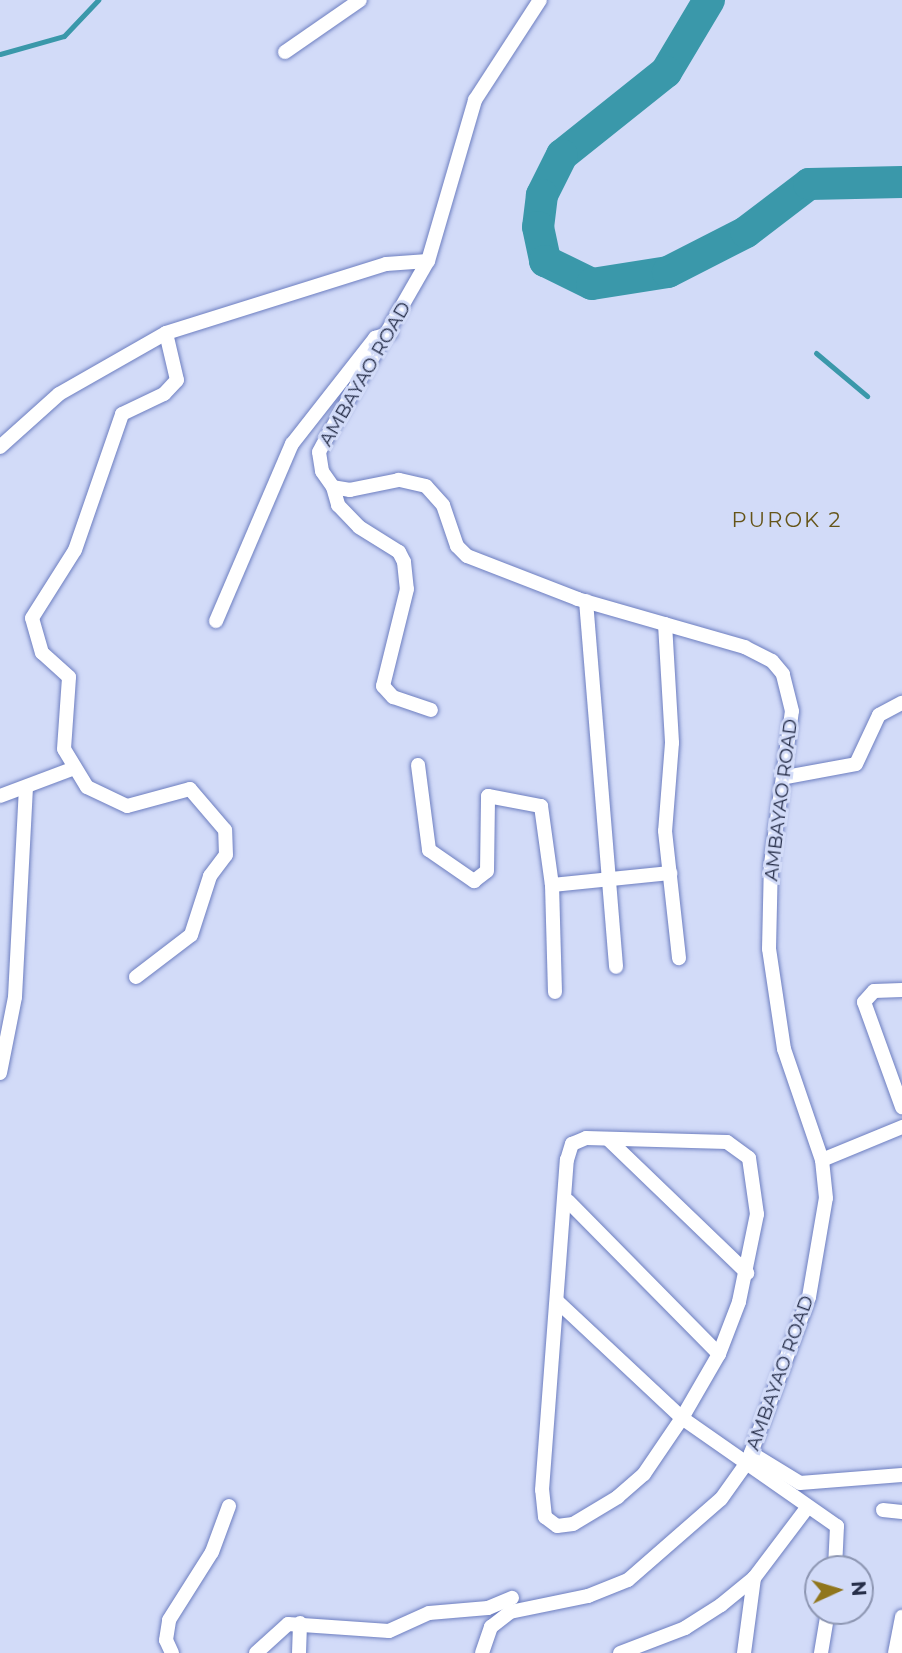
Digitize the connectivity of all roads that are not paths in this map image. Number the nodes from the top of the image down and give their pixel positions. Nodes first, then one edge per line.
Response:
1 (360, 0) edge
2 (540, 0) edge
3 (285, 52) dead end
4 (428, 261) junction
5 (166, 333) junction
6 (390, 333) junction
7 (0, 447) edge
8 (333, 487) junction
9 (586, 601) junction
10 (216, 621) dead end
11 (665, 624) junction
12 (902, 703) edge
13 (431, 710) dead end
14 (418, 765) dead end
15 (72, 769) junction
16 (786, 777) junction
17 (26, 790) junction
18 (0, 796) edge
19 (670, 873) junction
20 (610, 879) junction
21 (552, 885) junction
22 (679, 958) dead end
23 (616, 967) dead end
24 (135, 976) dead end
25 (902, 989) edge
26 (555, 992) dead end
27 (0, 1073) edge
28 (902, 1107) edge
29 (902, 1128) edge
30 (609, 1140) junction
31 (822, 1160) junction
32 (568, 1201) junction
33 (747, 1273) junction
34 (558, 1301) junction
35 (719, 1354) junction
36 (682, 1418) junction
37 (749, 1457) junction
38 (902, 1475) edge
39 (229, 1506) dead end
40 (807, 1508) junction
41 (883, 1510) dead end
42 (902, 1512) edge
43 (838, 1555) edge
44 (754, 1578) junction
45 (512, 1598) dead end
46 (902, 1617) edge
47 (300, 1623) junction
48 (826, 1625) edge
49 (172, 1653) edge
50 (256, 1653) edge
51 (299, 1653) edge
52 (482, 1653) edge
53 (620, 1653) edge
54 (744, 1653) edge
55 (821, 1653) edge
56 (895, 1653) edge

1 - 3 street
2 - 4 street, AMBAYAO ROAD
4 - 5 street
4 - 6 street, AMBAYAO ROAD
5 - 7 street
5 - 15 street
6 - 8 street, AMBAYAO ROAD
6 - 10 street
8 - 9 street, AMBAYAO ROAD
8 - 13 street
9 - 11 street, AMBAYAO ROAD
9 - 20 street
11 - 16 street, AMBAYAO ROAD
11 - 19 street
12 - 16 street
14 - 21 street
15 - 17 street
15 - 24 street
16 - 31 street, AMBAYAO ROAD
17 - 18 street
17 - 27 street
19 - 20 street
19 - 22 street
20 - 21 street
20 - 23 street
21 - 26 street
25 - 28 street
29 - 31 street
30 - 32 street
30 - 33 street
30 - 33 street
31 - 37 street, AMBAYAO ROAD
32 - 34 street
32 - 35 street
33 - 35 street
34 - 36 street
34 - 36 street
35 - 36 street
36 - 37 street
37 - 38 street
37 - 40 street
37 - 52 street, AMBAYAO ROAD
39 - 49 street
40 - 43 street
40 - 44 street
41 - 42 street
44 - 53 street
44 - 54 street
45 - 47 street
46 - 56 street
47 - 50 street
47 - 51 street
48 - 55 street

